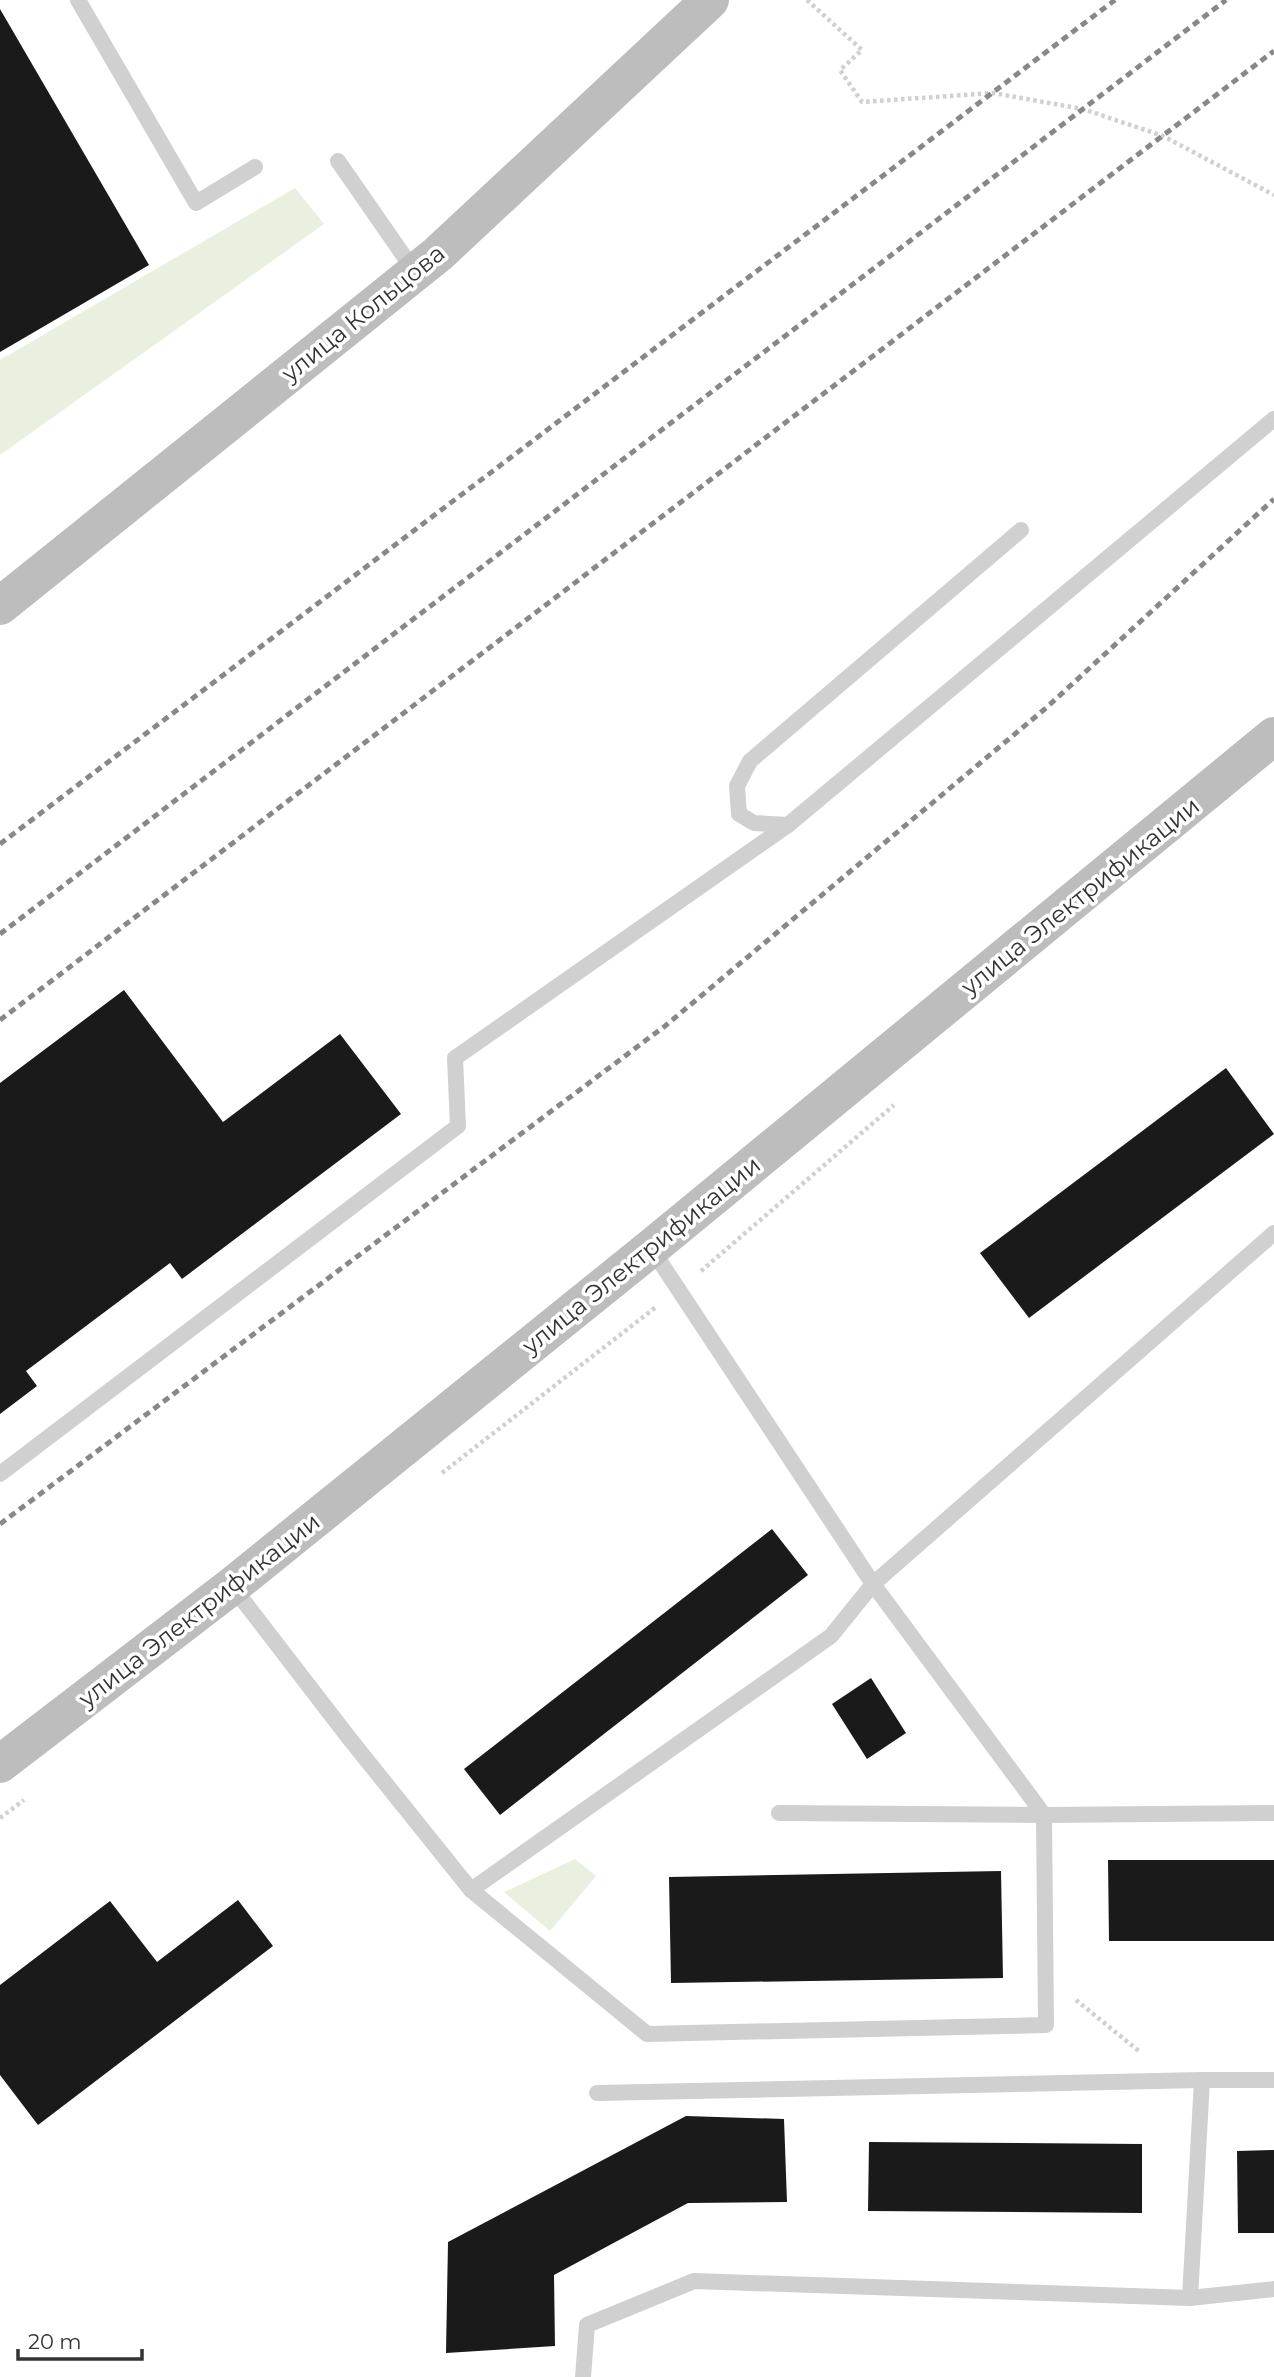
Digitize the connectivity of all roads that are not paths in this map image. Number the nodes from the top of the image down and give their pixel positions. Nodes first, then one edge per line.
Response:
1 (78, 0) edge
2 (710, 0) edge
3 (338, 161) dead end
4 (255, 167) dead end
5 (415, 272) junction
6 (1274, 419) edge
7 (1021, 530) dead end
8 (0, 606) edge
9 (1274, 736) edge
10 (788, 825) junction
11 (1274, 1233) edge
12 (651, 1248) junction
13 (0, 1474) edge
14 (873, 1584) junction
15 (232, 1586) junction
16 (0, 1764) edge
17 (779, 1813) dead end
18 (1274, 1813) edge
19 (1044, 1815) junction
20 (471, 1890) junction
21 (1202, 2080) junction
22 (1274, 2080) edge
23 (597, 2093) dead end
24 (1274, 2289) edge
25 (1190, 2298) junction
26 (583, 2377) edge

1 - 4 lane
2 - 5 main road, улица Кольцова
3 - 5 lane
5 - 8 main road, улица Кольцова
6 - 10 lane
7 - 10 lane
9 - 12 main road, улица Электрификации
10 - 13 lane
11 - 14 lane
12 - 14 lane
12 - 15 main road, улица Электрификации
14 - 19 lane
14 - 20 lane
15 - 16 main road, улица Электрификации
15 - 20 lane
17 - 19 lane
18 - 19 lane
19 - 20 lane
21 - 22 lane
21 - 23 lane
21 - 25 lane
24 - 25 lane
25 - 26 lane

